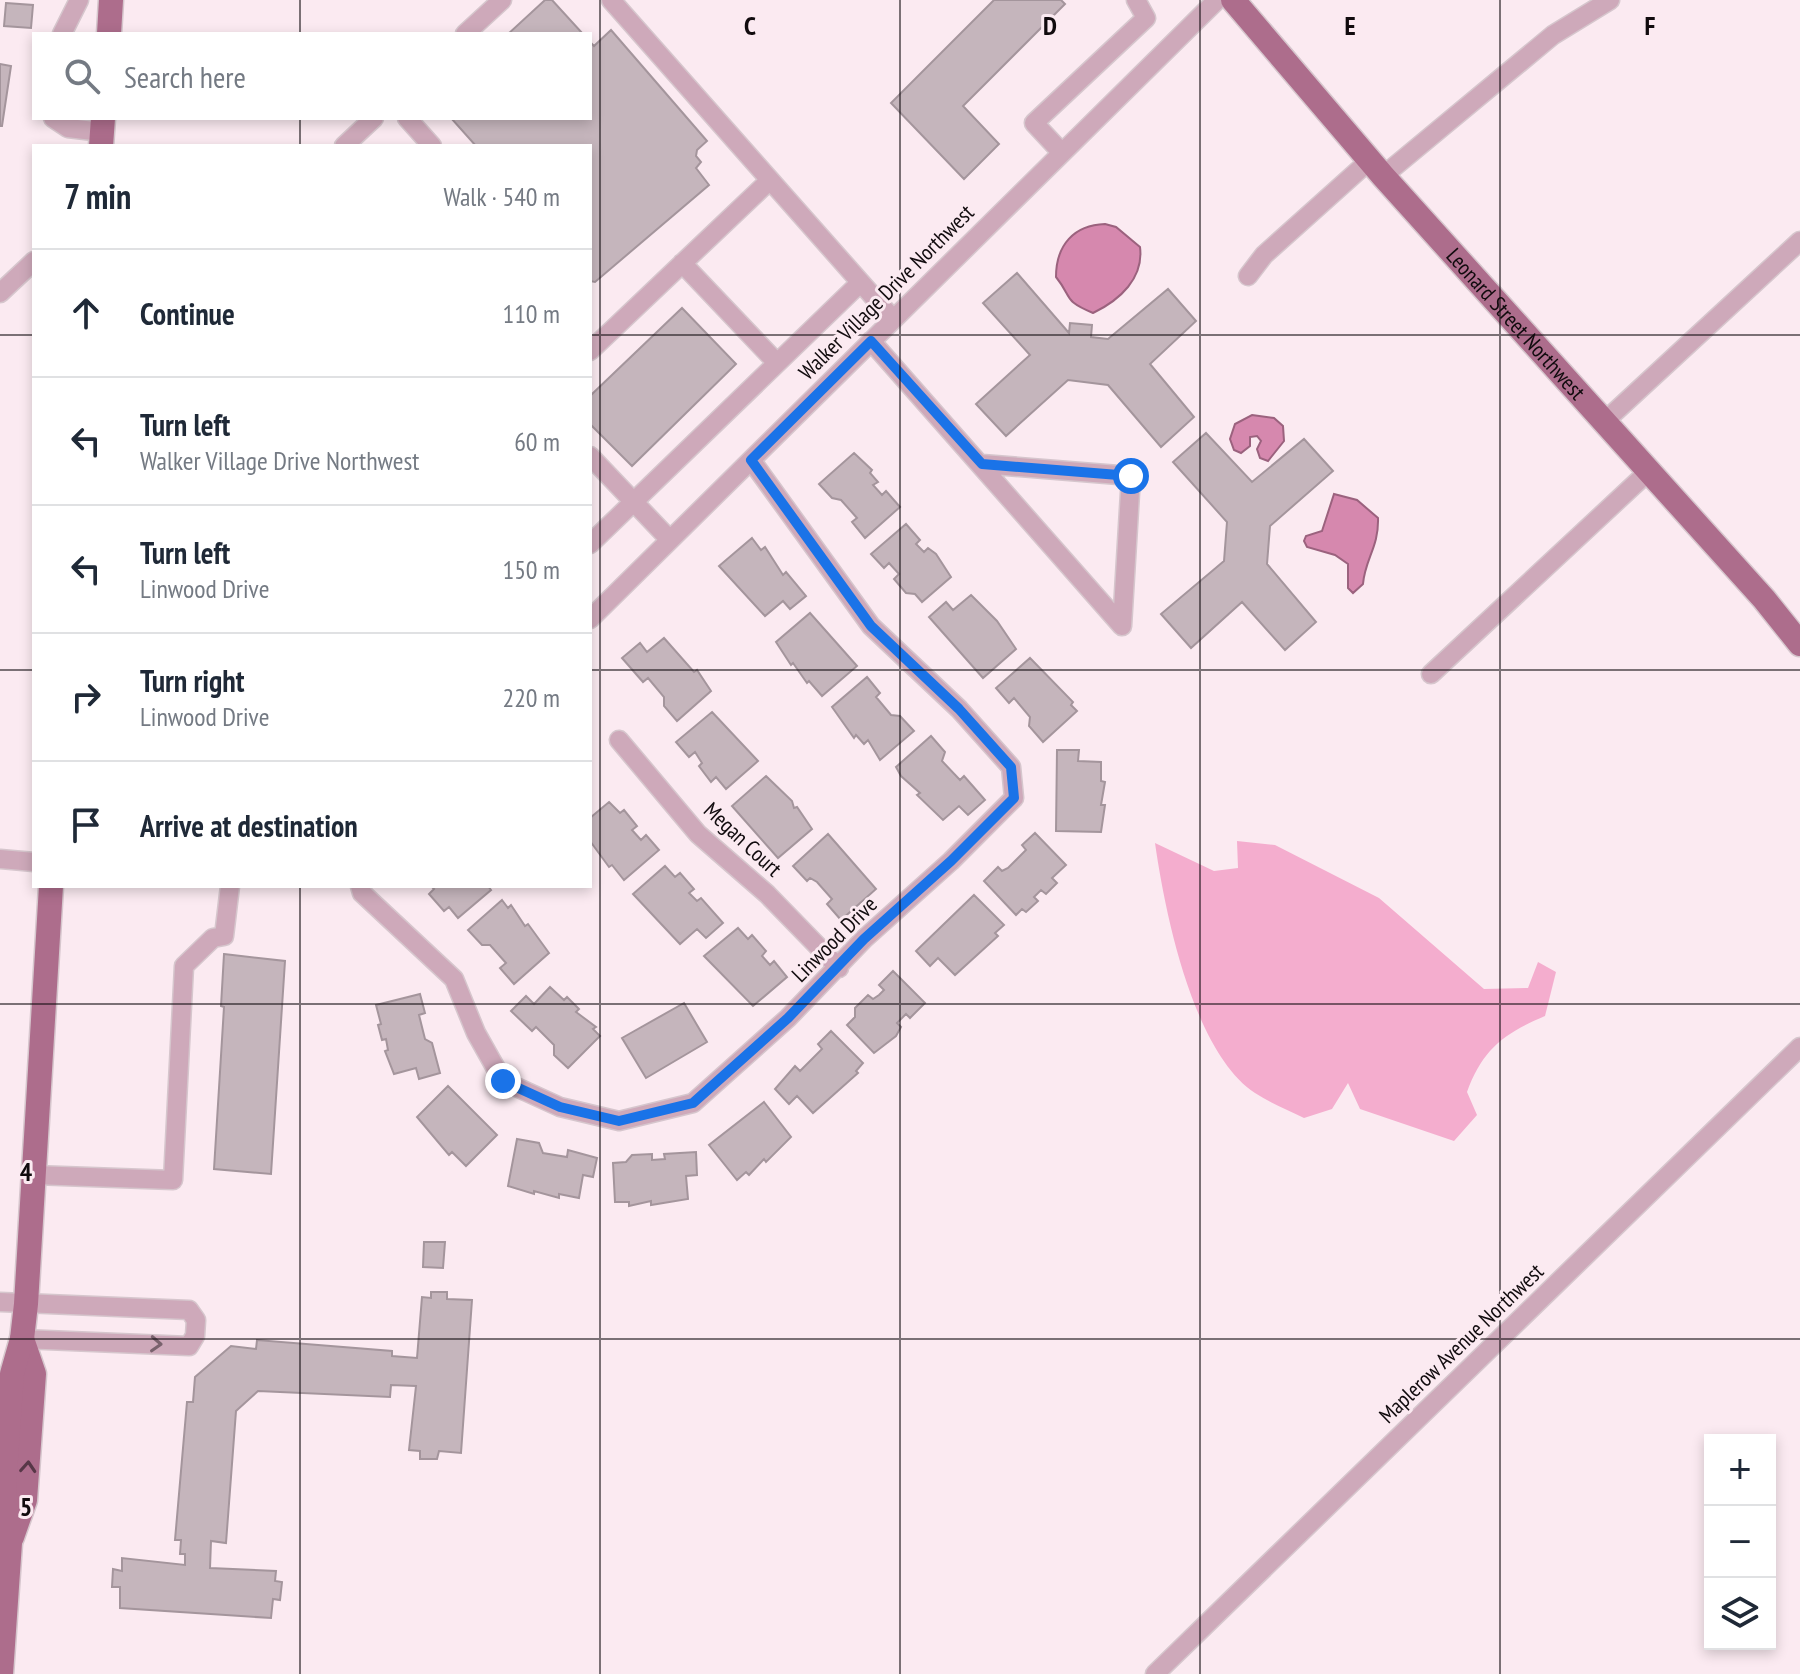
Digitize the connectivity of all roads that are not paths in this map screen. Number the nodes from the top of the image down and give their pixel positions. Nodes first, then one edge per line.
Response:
1 (79, 0) edge
2 (111, 0) edge
3 (502, 0) edge
4 (611, 0) edge
5 (1136, 0) edge
6 (1217, 0) edge
7 (1233, 0) edge
8 (1610, 0) edge
9 (63, 32) edge
10 (109, 32) edge
11 (467, 32) edge
12 (56, 120) edge
13 (372, 120) edge
14 (409, 120) edge
15 (102, 132) edge
16 (346, 144) edge
17 (430, 144) edge
18 (1062, 153) junction
19 (1376, 168) junction
20 (769, 181) junction
21 (1800, 241) edge
22 (32, 263) edge
23 (682, 263) junction
24 (1248, 276) dead end
25 (860, 283) junction
26 (0, 293) edge
27 (893, 319) junction
28 (871, 341) junction
29 (597, 345) edge
30 (777, 363) junction
31 (1604, 422) junction
32 (592, 458) edge
33 (751, 460) junction
34 (982, 464) junction
35 (1649, 471) junction
36 (633, 502) junction
37 (670, 540) junction
38 (592, 542) edge
39 (592, 617) edge
40 (1800, 644) edge
41 (1431, 674) dead end
42 (619, 740) dead end
43 (0, 859) edge
44 (32, 862) edge
45 (51, 888) edge
46 (230, 888) edge
47 (361, 888) edge
48 (839, 968) junction
49 (1800, 1047) edge
50 (34, 1175) junction
51 (0, 1302) edge
52 (26, 1304) junction
53 (108, 1308) junction
54 (22, 1339) junction
55 (106, 1341) junction
56 (2, 1619) edge
57 (1, 1674) edge
58 (1155, 1674) edge

1 - 9 street
2 - 10 main road
3 - 11 street
4 - 20 street
5 - 18 street
6 - 18 street, Walker Village Drive Northwest
7 - 19 main road, Leonard Street Northwest
8 - 19 street
12 - 15 street
13 - 16 street
14 - 17 street
18 - 27 street, Walker Village Drive Northwest
19 - 24 street
19 - 31 main road, Leonard Street Northwest
20 - 23 street
20 - 25 street
21 - 31 street
22 - 26 street
23 - 29 street
23 - 30 street
25 - 27 street
25 - 30 street
27 - 28 street, Walker Village Drive Northwest
28 - 33 street, Walker Village Drive Northwest
28 - 34 street
30 - 36 street
31 - 35 main road, Leonard Street Northwest
32 - 36 street
33 - 37 street, Walker Village Drive Northwest
33 - 48 street, Linwood Drive
34 - 34 street
35 - 40 main road, Leonard Street Northwest
35 - 41 street
36 - 37 street
36 - 38 street
37 - 39 street, Walker Village Drive Northwest
42 - 48 street, Megan Court
43 - 44 street
45 - 50 main road
46 - 50 street
47 - 48 street, Linwood Drive
49 - 58 street, Maplerow Avenue Northwest
50 - 52 main road
51 - 52 street
52 - 53 street
52 - 54 main road
53 - 55 street
55 -> 53 street
54 - 55 street
54 - 56 main road
56 - 57 main road

